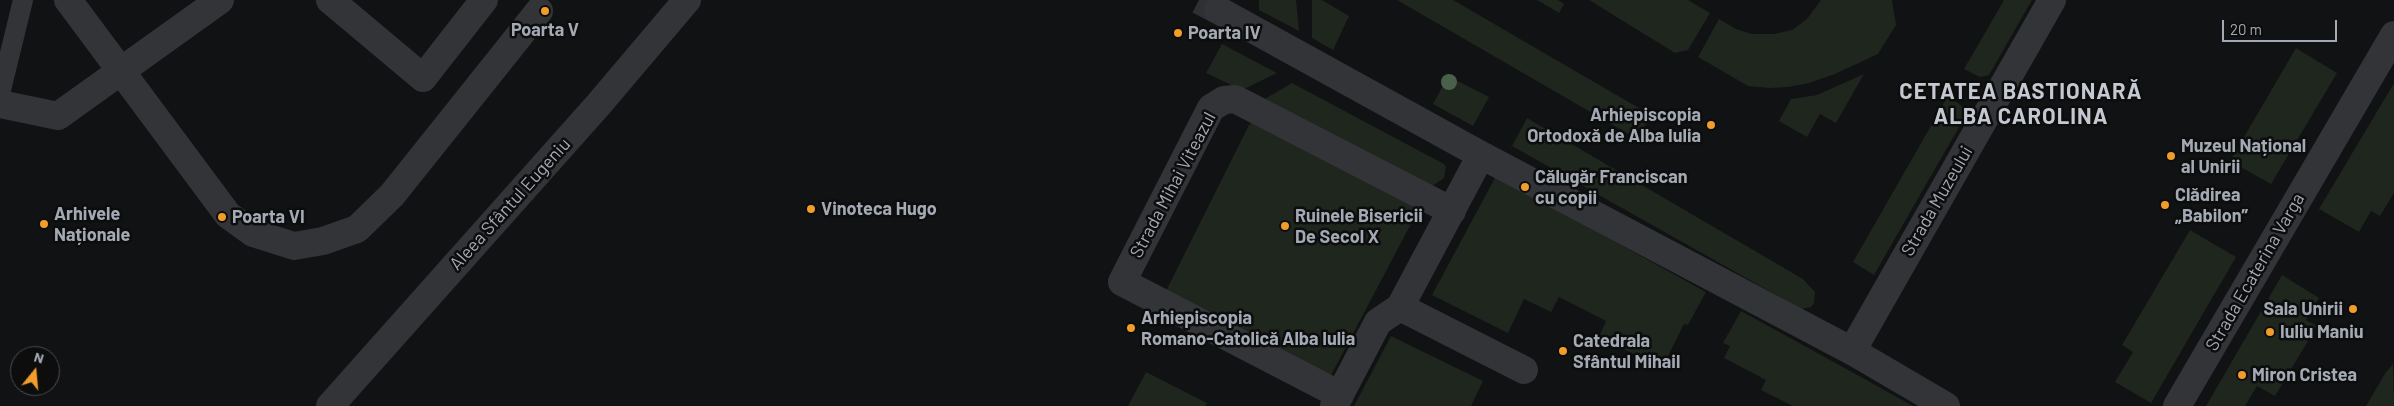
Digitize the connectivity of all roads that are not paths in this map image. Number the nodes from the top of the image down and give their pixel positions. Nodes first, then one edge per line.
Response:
1 (23, 0) edge
2 (68, 0) edge
3 (220, 0) edge
4 (330, 0) edge
5 (484, 0) edge
6 (687, 0) edge
7 (2052, 0) edge
8 (1218, 10) tunnel mouth
9 (539, 11) dead end
10 (2394, 35) edge
11 (122, 74) junction
12 (0, 94) edge
13 (0, 104) edge
14 (1481, 155) junction
15 (1452, 211) junction
16 (1400, 307) junction
17 (1852, 351) junction
18 (1524, 370) dead end
19 (1337, 400) edge
20 (330, 406) edge
21 (1946, 406) edge
22 (2177, 406) edge

1 - 12 lane
2 - 11 street
3 - 11 street
4 - 5 street
6 - 20 street, Aleea Sfântul Eugeniu
7 - 17 street, Strada Muzeului
8 - 14 street
9 - 11 street
10 - 22 street, Strada Ecaterina Varga
11 - 13 street
14 - 15 street, Strada Mihai Viteazul
14 - 17 street
15 - 16 street, Strada Mihai Viteazul
15 - 19 street, Strada Mihai Viteazul
16 - 18 street
16 - 19 street, Strada Mihai Viteazul
17 - 21 street

